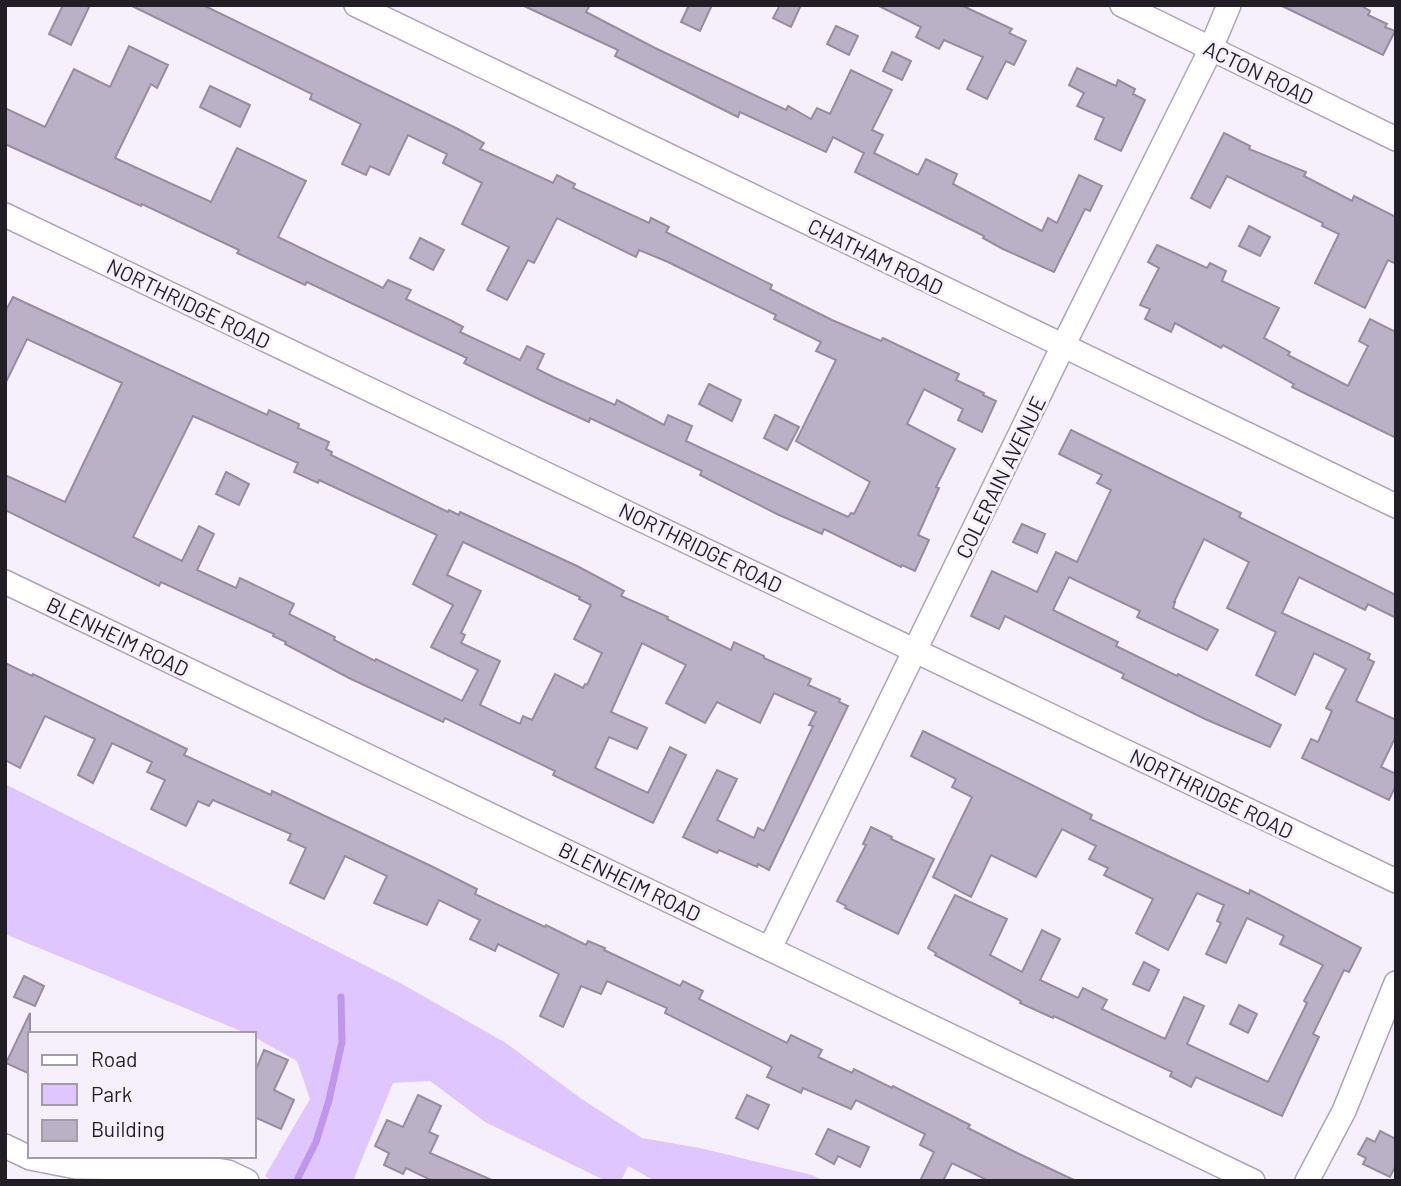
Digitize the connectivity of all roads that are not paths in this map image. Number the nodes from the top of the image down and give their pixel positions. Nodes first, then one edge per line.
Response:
1 (356, 5) edge
2 (1122, 5) edge
3 (1230, 5) edge
4 (1210, 48) junction
5 (1396, 139) edge
6 (5, 215) edge
7 (1063, 346) junction
8 (1396, 506) edge
9 (5, 582) edge
10 (916, 650) junction
11 (1396, 881) edge
12 (770, 948) junction
13 (1396, 983) edge
14 (5, 1146) edge
15 (28, 1157) edge
16 (30, 1158) edge
17 (247, 1181) edge
18 (1254, 1181) edge
19 (1307, 1181) edge

1 - 7 street, CHATHAM ROAD
2 - 4 street, ACTON ROAD
3 - 4 street, COLERAIN AVENUE
4 - 5 street, ACTON ROAD
4 - 7 street, COLERAIN AVENUE
6 - 10 street, NORTHRIDGE ROAD
7 - 8 street, CHATHAM ROAD
7 - 10 street, COLERAIN AVENUE
9 - 12 street, BLENHEIM ROAD
10 - 11 street, NORTHRIDGE ROAD
10 - 12 street, COLERAIN AVENUE
12 - 18 street, BLENHEIM ROAD
13 - 19 street
14 - 15 street
16 - 17 street

